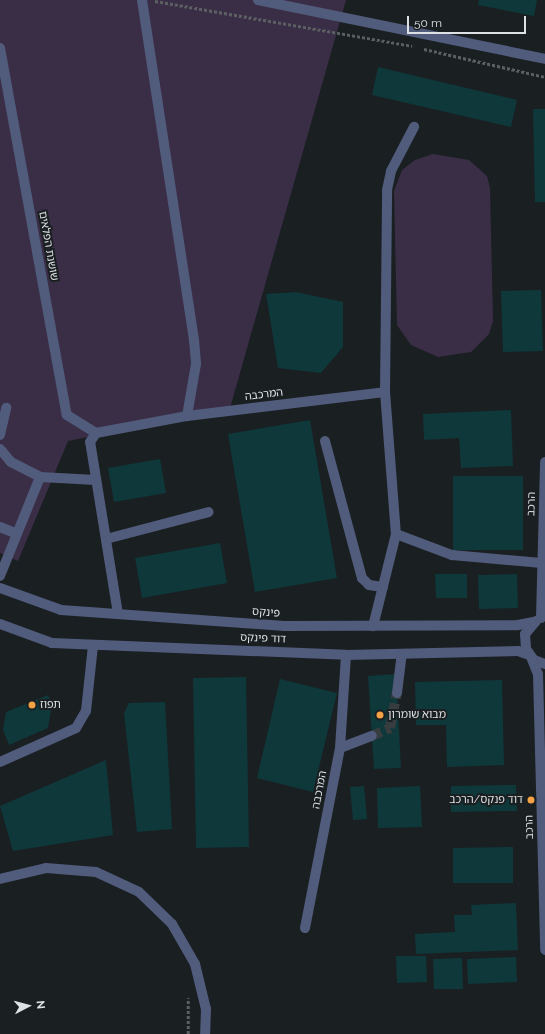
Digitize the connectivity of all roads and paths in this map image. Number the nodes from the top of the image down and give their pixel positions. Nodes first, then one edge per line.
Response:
1 (142, 0) edge
2 (148, 0) edge
3 (258, 0) edge
4 (0, 48) edge
5 (545, 59) edge
6 (545, 77) edge
7 (414, 127) dead end
8 (385, 392) junction
9 (6, 408) dead end
10 (187, 416) junction
11 (96, 432) junction
12 (0, 435) edge
13 (326, 441) dead end
14 (0, 449) edge
15 (545, 462) edge
16 (40, 477) junction
17 (96, 480) junction
18 (210, 512) dead end
19 (0, 527) edge
20 (17, 534) junction
21 (396, 534) junction
22 (106, 539) junction
23 (542, 563) junction
24 (0, 576) edge
25 (383, 587) junction
26 (0, 588) edge
27 (118, 614) junction
28 (540, 619) edge
29 (0, 624) edge
30 (373, 626) junction
31 (93, 645) junction
32 (402, 654) junction
33 (346, 655) junction
34 (530, 656) junction
35 (545, 664) edge
36 (397, 693) tunnel mouth
37 (372, 736) tunnel mouth
38 (340, 748) junction
39 (0, 762) edge
40 (0, 879) edge
41 (305, 928) dead end
42 (545, 950) edge
43 (188, 996) dead end
44 (188, 1034) edge
45 (205, 1034) edge

1 - 10 street
2 - 6 path
3 - 5 street
4 - 11 street, שושנת הפלאים
7 - 8 street
8 - 10 street, המרכבה
8 - 21 street
9 - 12 street
10 - 11 street, המרכבה
11 - 17 street
13 - 25 street
14 - 16 street
15 - 23 street, הרכב
16 - 17 street
16 - 20 street
17 - 22 street
18 - 22 street
19 - 20 street
20 - 24 street
21 - 23 street
21 - 25 street
22 - 27 street
23 - 28 street, הרכב
25 - 30 street
26 - 27 street, פינקס
27 - 30 street, פינקס
28 - 30 street, פינקס
28 - 34 street, הרכב
29 - 31 street, דוד פינקס
31 - 33 street, דוד פינקס
31 - 39 street
32 - 33 street, דוד פינקס
32 - 34 street, דוד פינקס
32 - 36 street
33 - 38 street, המרכבה
34 - 35 street, דוד פינקס
34 - 42 street, הרכב
37 - 38 street
38 - 41 street, המרכבה
40 - 45 street
43 - 44 path

